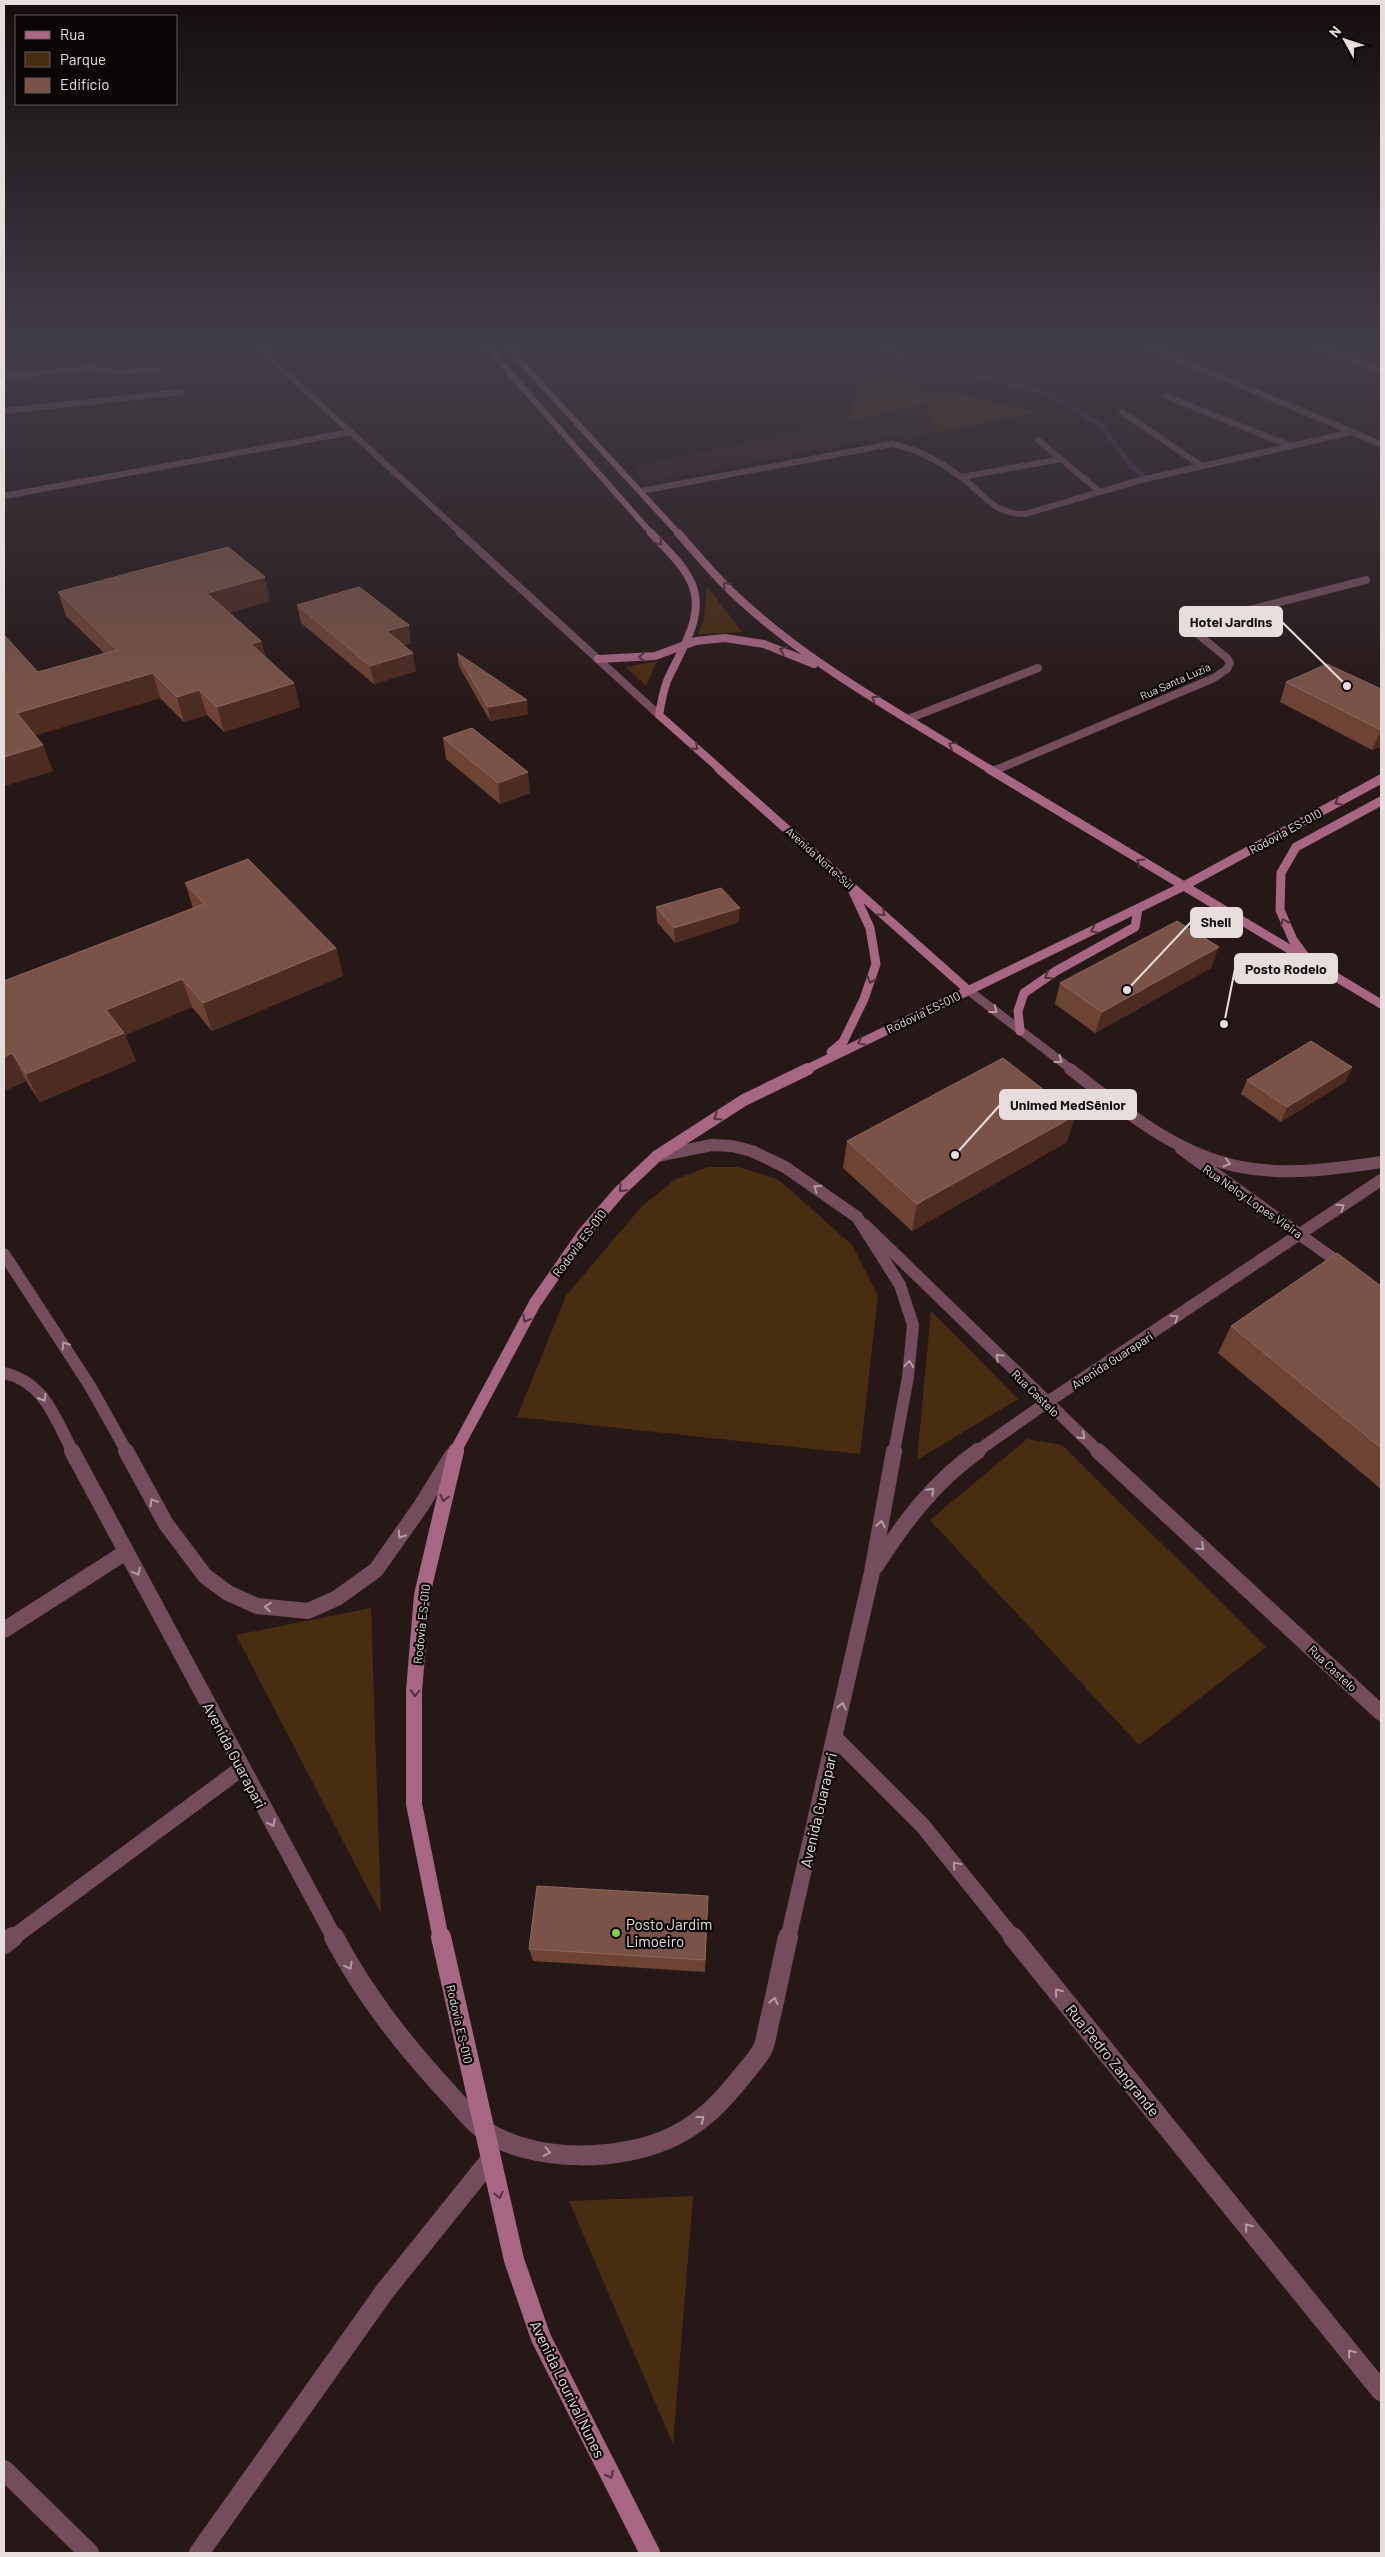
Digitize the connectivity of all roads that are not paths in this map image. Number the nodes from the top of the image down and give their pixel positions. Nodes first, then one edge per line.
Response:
1 (159, 467) edge
2 (389, 467) edge
3 (593, 467) edge
4 (619, 467) edge
5 (763, 467) edge
6 (944, 467) edge
7 (1015, 467) edge
8 (1071, 467) edge
9 (1191, 467) edge
10 (962, 477) junction
11 (641, 491) junction
12 (1099, 491) junction
13 (4, 496) edge
14 (1366, 580) dead end
15 (684, 645) junction
16 (598, 659) junction
17 (1038, 668) dead end
18 (843, 678) junction
19 (659, 715) junction
20 (908, 719) junction
21 (993, 771) junction
22 (1381, 779) edge
23 (1381, 801) edge
24 (850, 885) junction
25 (1182, 887) junction
26 (1138, 909) junction
27 (1310, 963) junction
28 (968, 990) junction
29 (1381, 1004) edge
30 (1020, 1031) junction
31 (821, 1062) junction
32 (1124, 1109) junction
33 (657, 1156) junction
34 (1381, 1162) edge
35 (1381, 1180) edge
36 (857, 1217) junction
37 (1301, 1235) junction
38 (4, 1254) edge
39 (1357, 1276) edge
40 (4, 1373) edge
41 (1046, 1403) junction
42 (456, 1450) junction
43 (126, 1552) junction
44 (872, 1572) junction
45 (4, 1630) edge
46 (1381, 1713) edge
47 (835, 1738) junction
48 (242, 1768) junction
49 (4, 1944) edge
50 (484, 2131) junction
51 (491, 2159) junction
52 (1381, 2391) edge
53 (4, 2470) edge
54 (89, 2553) edge
55 (200, 2553) edge
56 (650, 2553) edge

1 - 13 street
2 - 16 street
3 -> 15 main road
4 - 11 main road
5 - 11 street
6 - 10 street
7 - 10 street
8 - 12 street
9 - 12 street
10 - 12 street
18 -> 11 main road
14 - 21 street, Rua Santa Luzia
15 -> 16 main road
18 -> 15 main road
15 - 19 main road
16 - 19 street
17 - 20 street
20 -> 18 main road
19 -> 24 main road, Avenida Norte-Sul
21 -> 20 main road
25 -> 21 main road
22 -> 25 main road, Rodovia ES-010
27 -> 23 main road, Rodovia ES-010
24 -> 28 main road, Avenida Norte-Sul
24 -> 31 main road
25 - 26 main road, Rodovia ES-010
25 - 27 main road
26 -> 28 main road, Rodovia ES-010
26 -> 30 main road
27 - 29 main road
28 -> 30 street, Avenida Norte-Sul
28 -> 31 main road, Rodovia ES-010
30 -> 32 street, Avenida Norte-Sul
31 -> 33 main road, Rodovia ES-010
32 -> 34 street, Avenida Norte-Sul
32 - 37 street, Rua Nelcy Lopes Vieira
36 -> 33 street, Rua Castelo
33 -> 42 main road, Rodovia ES-010
37 -> 35 street, Avenida Guarapari
41 -> 36 street, Rua Castelo
44 -> 36 street, Avenida Guarapari
37 - 39 street, Rua Nelcy Lopes Vieira
41 -> 37 street, Avenida Guarapari
42 -> 38 street
40 -> 43 street, Avenida Guarapari
44 -> 41 street, Avenida Guarapari
41 -> 46 street, Rua Castelo
42 -> 50 main road, Rodovia ES-010
43 - 45 street
43 -> 48 street, Avenida Guarapari
47 -> 44 street, Avenida Guarapari
50 -> 47 street, Avenida Guarapari
52 -> 47 street, Rua Pedro Zangrande
48 - 49 street
48 -> 50 street, Avenida Guarapari
50 - 51 main road, Avenida Lourival Nunes
51 - 55 street
51 -> 56 main road, Avenida Lourival Nunes
53 - 54 street

